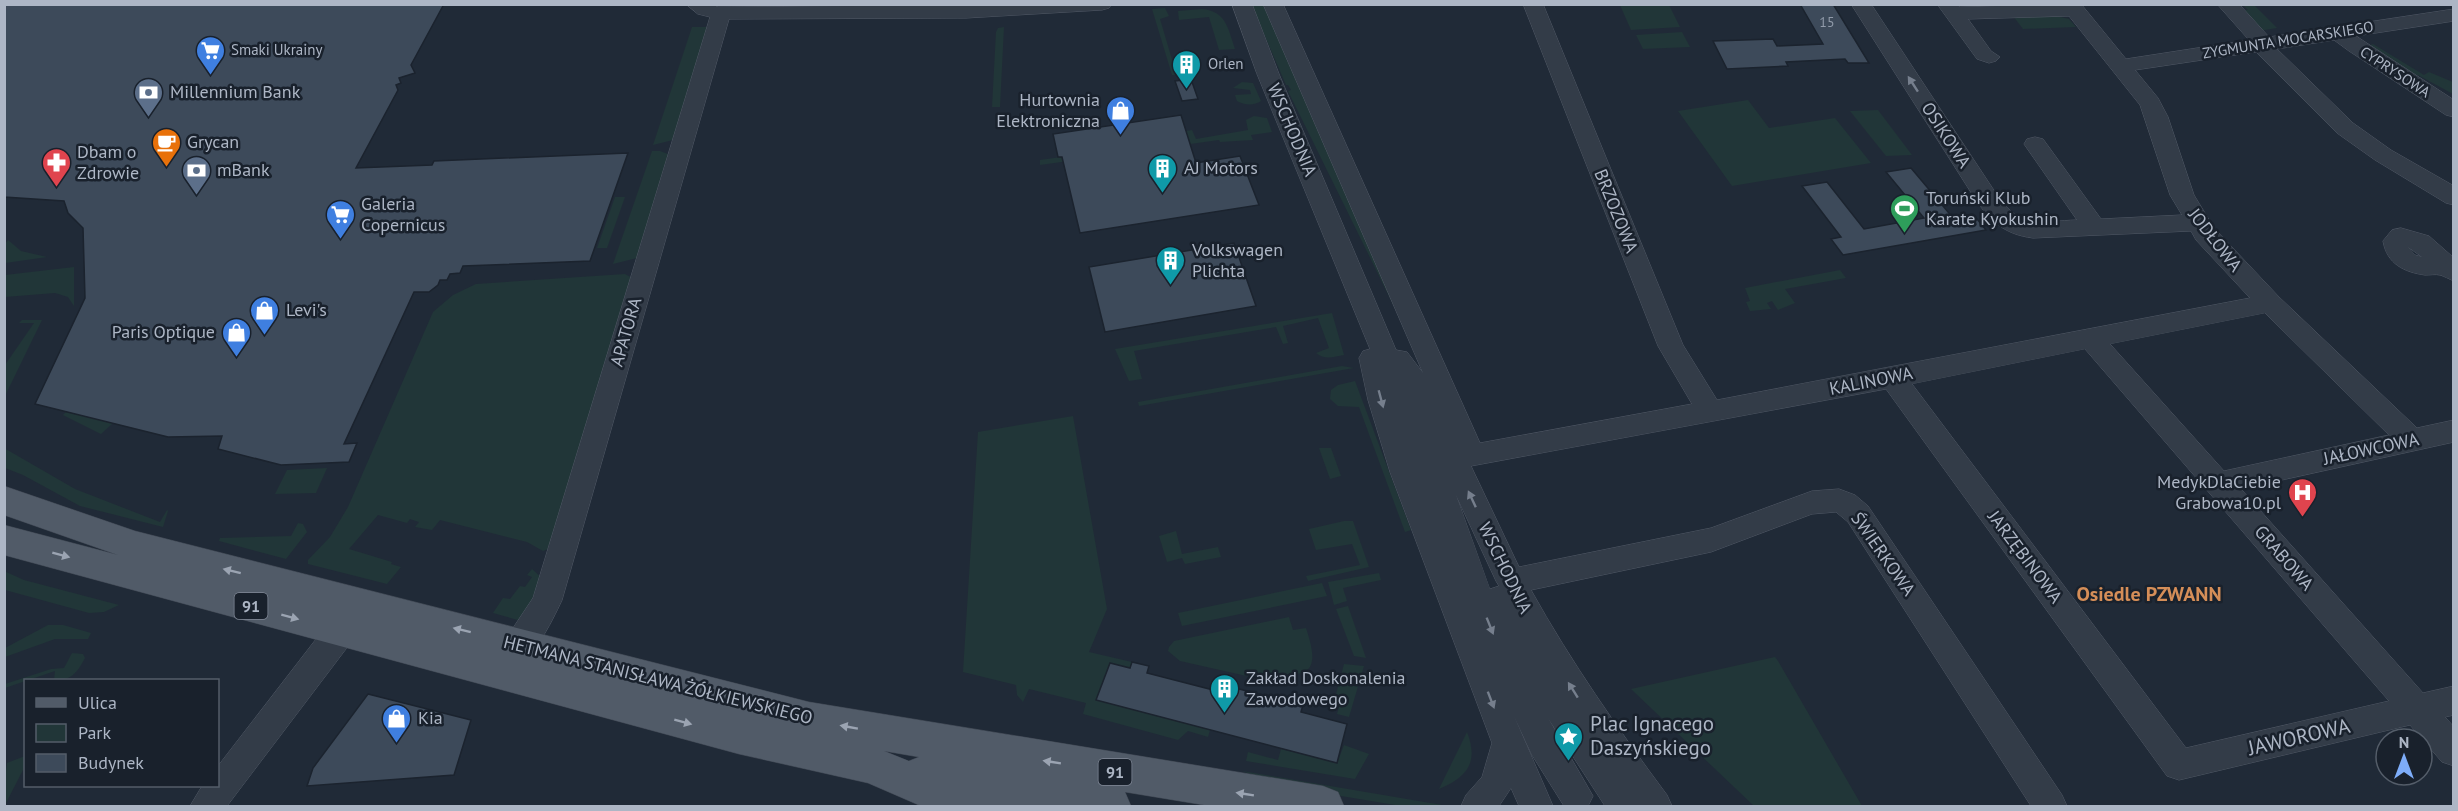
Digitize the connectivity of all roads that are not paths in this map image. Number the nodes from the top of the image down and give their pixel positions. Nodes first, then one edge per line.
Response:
1 (1102, 4) edge
2 (1242, 4) edge
3 (1273, 4) edge
4 (1533, 4) edge
5 (1861, 4) edge
6 (2227, 4) edge
7 (2072, 7) edge
8 (709, 9) edge
9 (1950, 9) edge
10 (2454, 15) edge
11 (2338, 32) junction
12 (2262, 44) junction
13 (1989, 57) dead end
14 (2122, 66) junction
15 (2454, 110) edge
16 (2035, 144) dead end
17 (2454, 196) edge
18 (2197, 222) junction
19 (2095, 228) junction
20 (2450, 269) edge
21 (2270, 303) junction
22 (1371, 320) junction
23 (2090, 338) junction
24 (1892, 377) junction
25 (1710, 412) junction
26 (2454, 431) edge
27 (2412, 440) junction
28 (2218, 483) junction
29 (1441, 492) junction
30 (4, 500) edge
31 (4, 540) edge
32 (1510, 581) junction
33 (341, 631) junction
34 (508, 658) junction
35 (2454, 700) edge
36 (2416, 709) junction
37 (1508, 743) junction
38 (2454, 751) edge
39 (872, 765) junction
40 (2179, 765) joint
41 (1576, 796) dead end
42 (1624, 806) edge
43 (207, 807) edge
44 (972, 807) edge
45 (1111, 807) edge
46 (1323, 807) edge
47 (1478, 807) edge
48 (1536, 807) edge
49 (1655, 807) edge
50 (2050, 807) edge

1 - 8 street
2 - 22 street, WSCHODNIA
3 - 25 street, KALINOWA
4 - 25 street, BRZOZOWA
19 -> 5 street, OSIKOWA
6 - 12 street
7 - 9 street
7 - 14 street, JODŁOWA
8 - 34 street, APATORA
9 - 13 street
10 - 11 street, ZYGMUNTA MOCARSKIEGO
11 - 12 street, ZYGMUNTA MOCARSKIEGO
11 - 15 street, CYPRYSOWA
12 - 14 street, ZYGMUNTA MOCARSKIEGO
12 - 17 street
14 - 18 street, JODŁOWA
16 - 19 street
18 - 19 street, OSIKOWA
18 - 21 street, JODŁOWA
20 - 20 street
21 - 23 street, KALINOWA
21 - 27 street, JODŁOWA
22 - 29 street, WSCHODNIA
32 -> 22 street, WSCHODNIA
22 -> 37 street, WSCHODNIA
23 - 24 street, KALINOWA
23 - 28 street, GRABOWA
24 - 25 street, KALINOWA
24 - 40 street, JARZĘBINOWA
26 - 27 street, JAŁOWCOWA
27 - 28 street, JAŁOWCOWA
28 - 36 street, GRABOWA
29 -> 41 street, WSCHODNIA
29 - 42 street, WSCHODNIA
34 -> 30 main road, HETMANA STANISŁAWA ŻÓŁKIEWSKIEGO / 91
31 -> 33 main road, HETMANA STANISŁAWA ŻÓŁKIEWSKIEGO / 91
49 -> 32 street, WSCHODNIA
32 - 50 street, ŚWIERKOWA
33 - 34 main road, HETMANA STANISŁAWA ŻÓŁKIEWSKIEGO / 91
33 - 43 street
34 -> 39 main road, HETMANA STANISŁAWA ŻÓŁKIEWSKIEGO / 91
46 -> 34 main road, HETMANA STANISŁAWA ŻÓŁKIEWSKIEGO / 91
35 - 36 street, JAWOROWA
36 - 38 street, GRABOWA
36 - 40 street, JAWOROWA
37 - 47 street
37 - 48 street, WSCHODNIA
39 - 44 main road, HETMANA STANISŁAWA ŻÓŁKIEWSKIEGO / 91
39 - 45 main road

